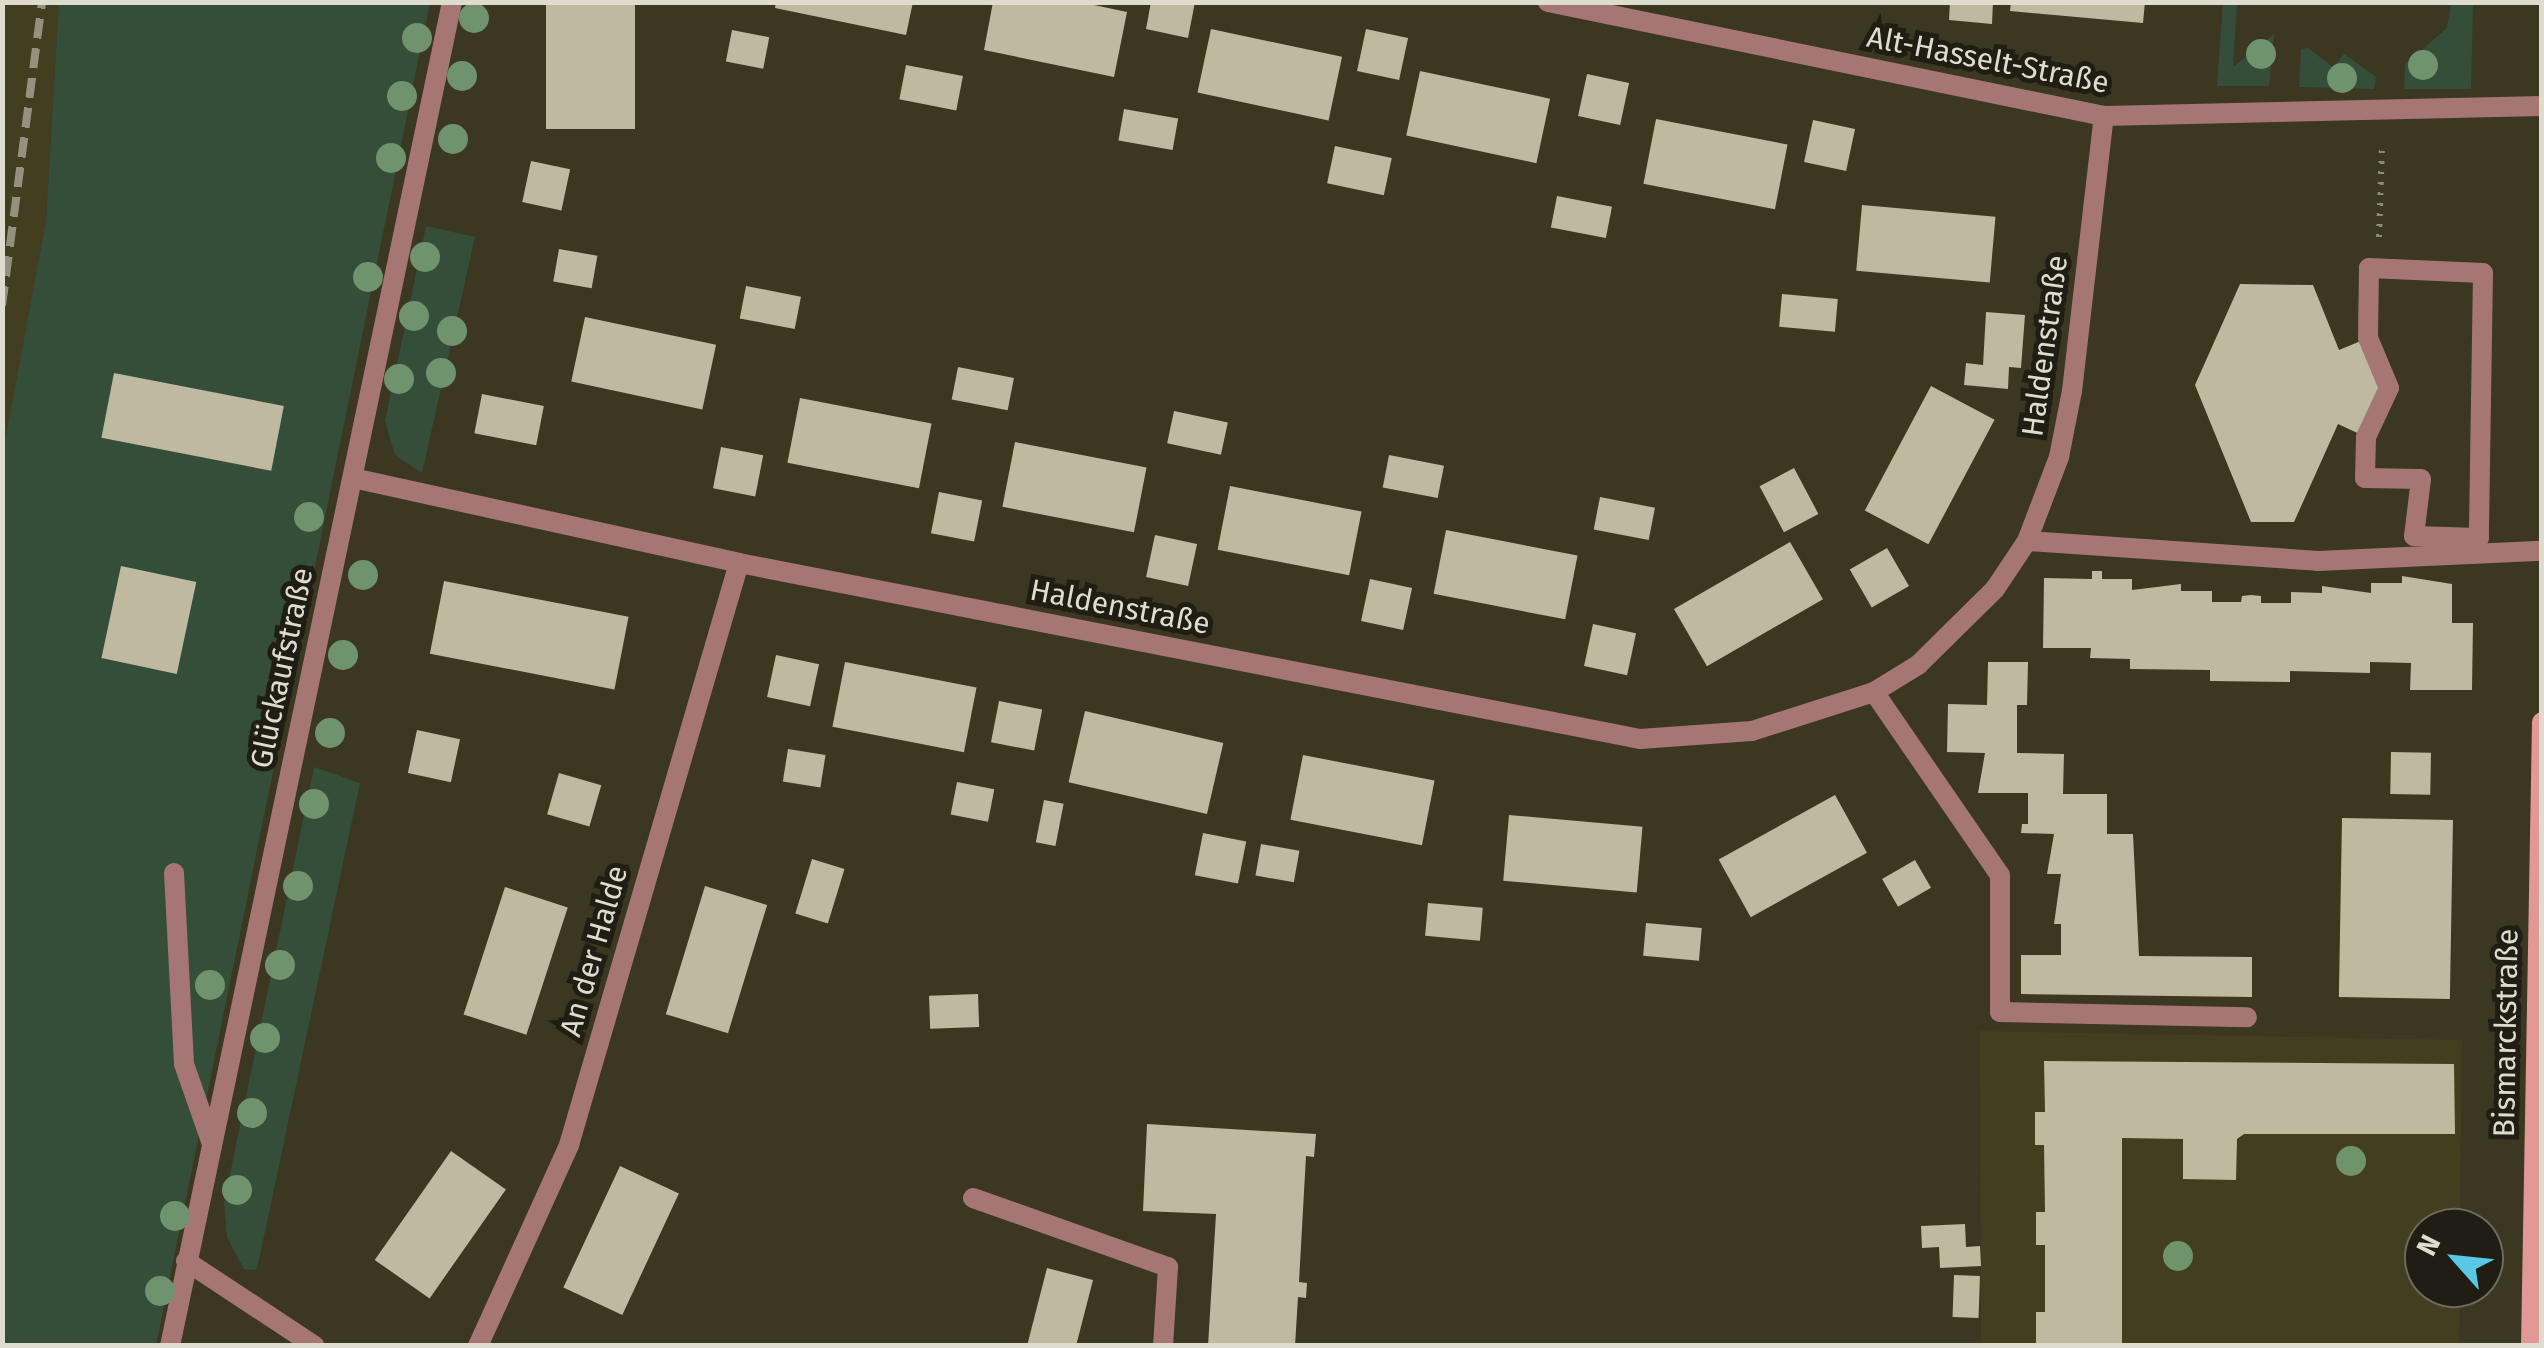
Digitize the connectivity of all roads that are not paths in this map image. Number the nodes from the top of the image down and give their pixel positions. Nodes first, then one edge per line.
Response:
1 (452, 2) edge
2 (1548, 2) edge
3 (2542, 106) edge
4 (2104, 116) junction
5 (2378, 268) joint
6 (354, 478) junction
7 (2027, 541) junction
8 (2542, 552) edge
9 (739, 563) junction
10 (1874, 692) junction
11 (2542, 722) edge
12 (174, 872) dead end
13 (2248, 1017) dead end
14 (212, 1141) junction
15 (973, 1198) dead end
16 (186, 1261) junction
17 (170, 1346) edge
18 (315, 1346) edge
19 (478, 1346) edge
20 (1163, 1346) edge
21 (2531, 1346) edge

1 - 6 street, Glückaufstraße
2 - 4 street, Alt-Hasselt-Straße
3 - 4 street, Alt-Hasselt-Straße
4 - 7 street, Haldenstraße
5 - 5 street
6 - 9 street, Haldenstraße
6 - 14 street, Glückaufstraße
7 - 8 street
7 - 10 street, Haldenstraße
9 - 10 street, Haldenstraße
9 - 19 street, An der Halde
10 - 13 street
11 - 21 main road, Bismarckstraße
12 - 14 street
14 - 16 street, Glückaufstraße
15 - 20 street
16 - 17 street, Glückaufstraße
16 - 18 street

